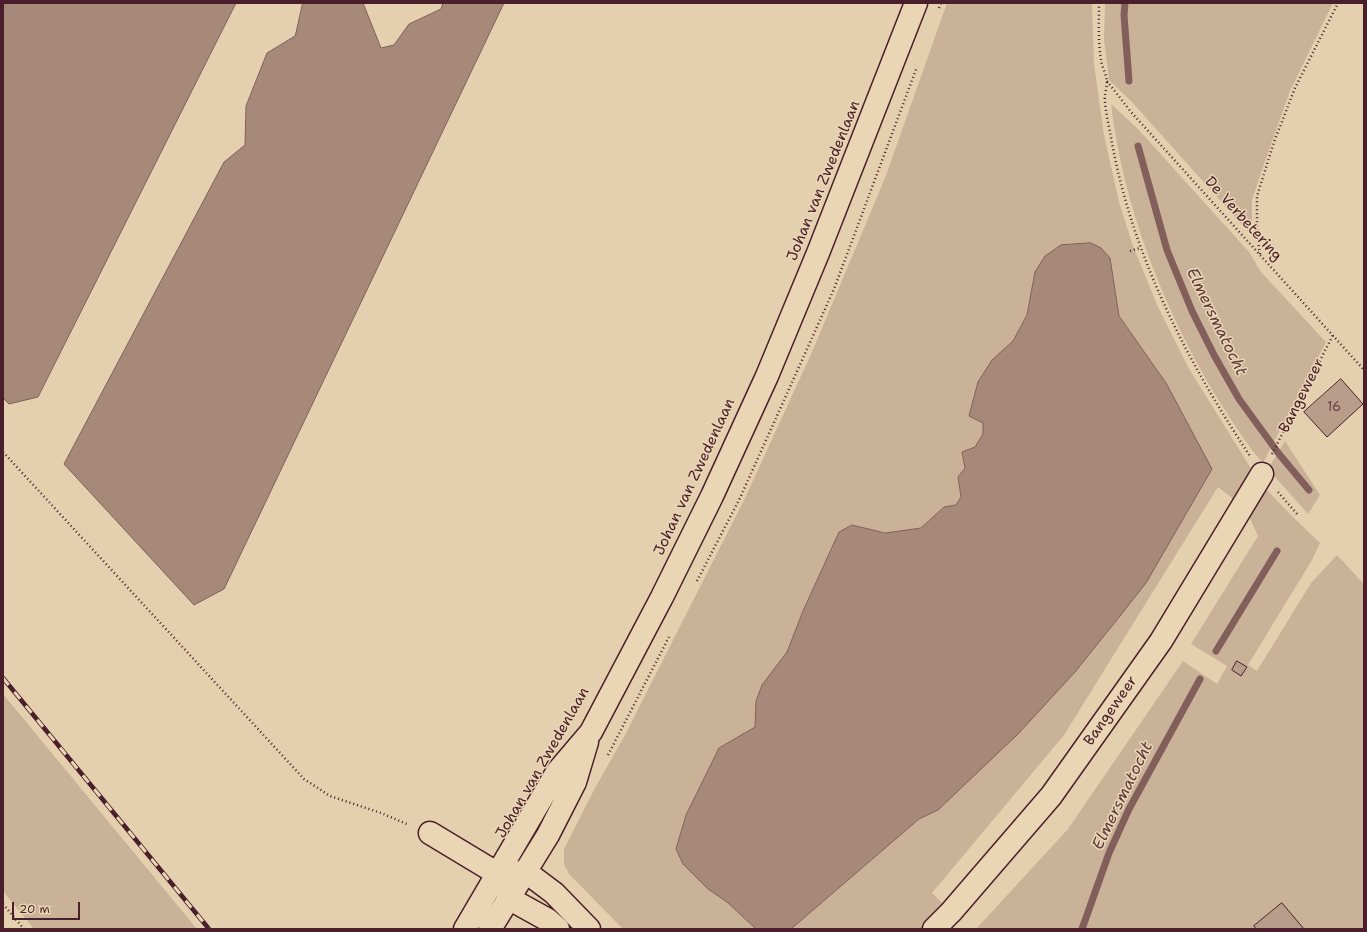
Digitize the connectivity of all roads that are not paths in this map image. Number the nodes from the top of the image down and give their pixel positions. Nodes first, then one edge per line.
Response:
1 (916, 3) edge
2 (1267, 465) road end
3 (591, 732) junction
4 (430, 833) road end
5 (526, 872) junction
6 (498, 874) junction
7 (510, 899) junction
8 (465, 929) edge
9 (490, 929) edge
10 (558, 929) edge
11 (589, 929) edge
12 (934, 929) edge

1 - 3 main road, Johan van Zwedenlaan
2 - 12 main road, Bangeweer
3 - 5 main road, Johan van Zwedenlaan
3 - 6 main road, Johan van Zwedenlaan
4 - 6 main road
5 - 6 main road
5 - 7 main road, Johan van Zwedenlaan
5 - 11 main road
6 - 7 main road
6 - 8 main road, Johan van Zwedenlaan
7 - 9 main road, Johan van Zwedenlaan
7 - 10 main road

